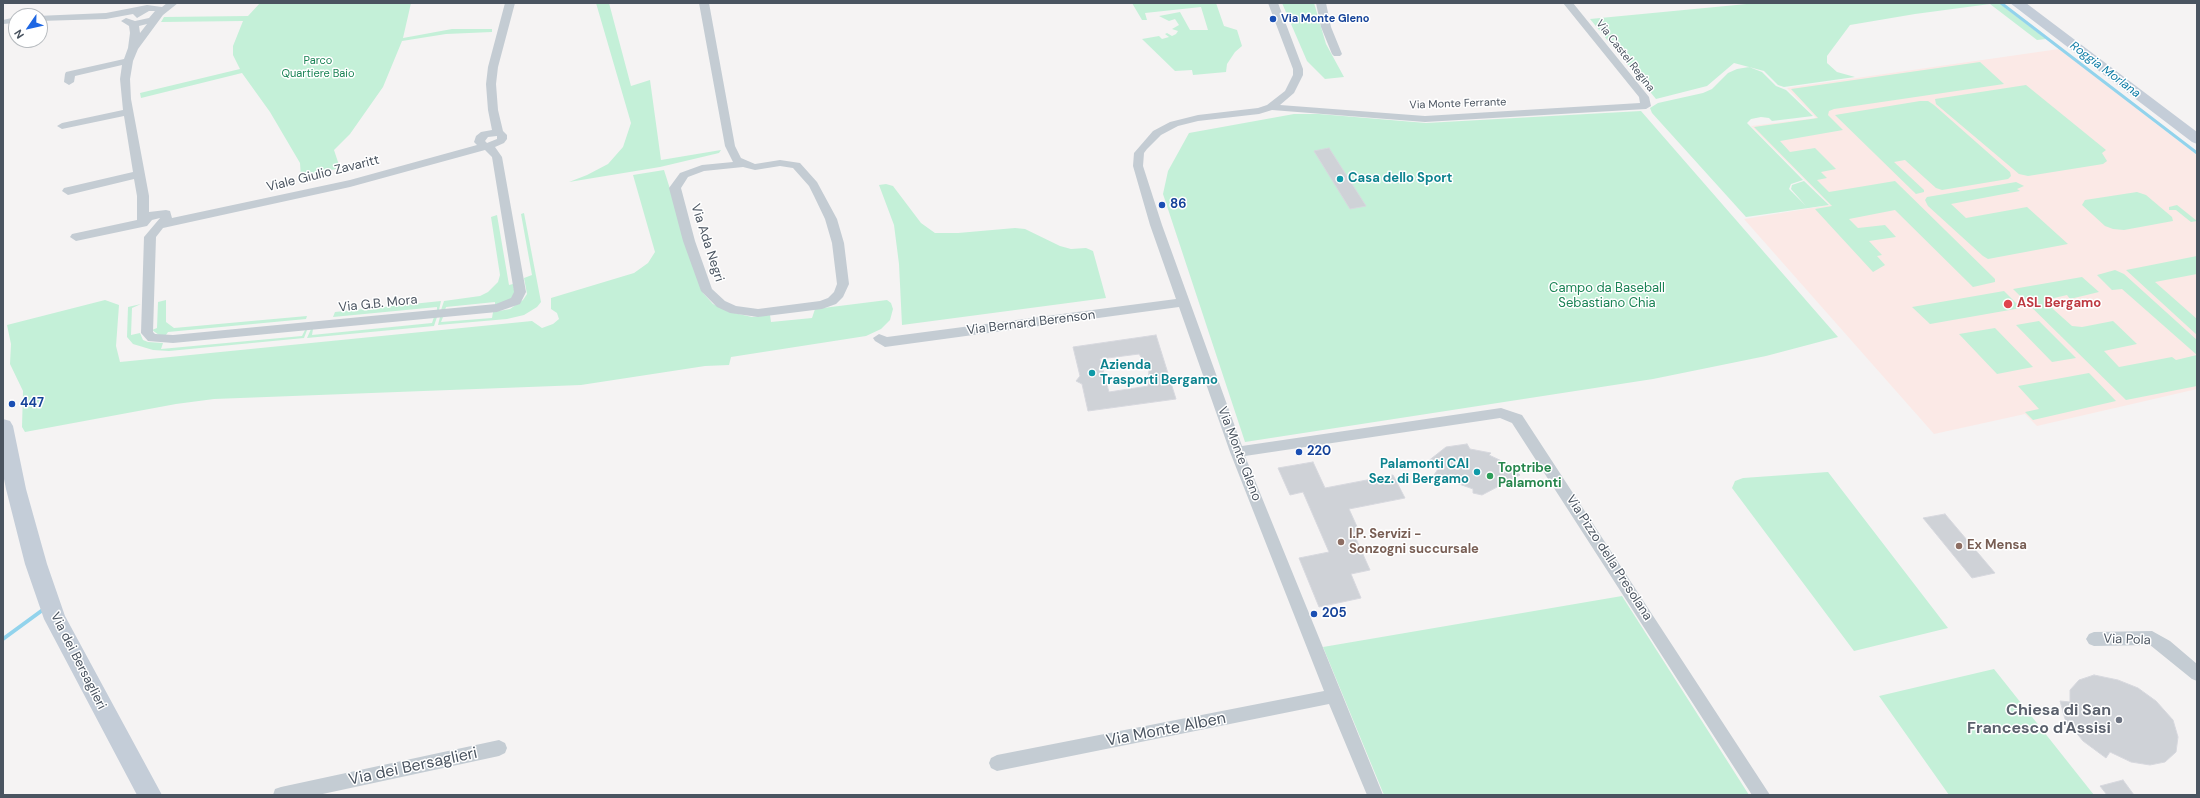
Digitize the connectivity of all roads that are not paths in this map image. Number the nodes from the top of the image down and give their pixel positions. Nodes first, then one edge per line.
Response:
1 (156, 3) edge
2 (173, 3) edge
3 (510, 3) edge
4 (704, 3) edge
5 (1273, 3) edge
6 (1321, 3) edge
7 (1568, 3) edge
8 (2017, 3) edge
9 (145, 9) junction
10 (159, 15) junction
11 (106, 16) junction
12 (48, 18) edge
13 (133, 24) junction
14 (133, 48) junction
15 (1337, 54) dead end
16 (128, 61) junction
17 (70, 82) dead end
18 (1646, 106) joint
19 (1271, 108) junction
20 (493, 110) junction
21 (129, 112) junction
22 (62, 126) dead end
23 (499, 137) junction
24 (2197, 139) edge
25 (484, 141) junction
26 (730, 146) junction
27 (497, 157) junction
28 (743, 164) junction
29 (702, 168) junction
30 (140, 174) junction
31 (68, 191) dead end
32 (143, 196) junction
33 (161, 219) junction
34 (143, 223) junction
35 (76, 237) dead end
36 (150, 249) junction
37 (1184, 302) junction
38 (879, 338) dead end
39 (3, 426) edge
40 (1238, 452) junction
41 (2094, 639) dead end
42 (2197, 674) edge
43 (1334, 696) junction
44 (499, 748) dead end
45 (998, 763) dead end
46 (150, 795) edge
47 (281, 795) edge
48 (1375, 795) edge
49 (1762, 795) edge

1 - 9 street
2 - 10 street
3 - 20 street
4 - 26 street
5 - 19 street
6 - 15 street
7 - 18 street, Via Castel Regina
8 - 24 street
9 - 10 street
9 - 11 street
9 - 13 street
10 - 13 street
10 - 14 street
11 - 12 street
11 - 13 street
13 - 14 street
14 - 16 street
16 - 17 street
16 - 21 street
18 - 19 street, Via Monte Ferrante
19 - 37 street, Via Monte Gleno
20 - 23 street
20 - 25 street
21 - 22 street
21 - 30 street
23 - 25 street, Viale Giulio Zavaritt
23 - 27 street, Via G.B. Mora
25 - 27 street
25 - 33 street, Viale Giulio Zavaritt
26 - 28 street
26 - 29 street, Via Ada Negri
27 - 36 street, Via G.B. Mora
28 - 29 street, Via Ada Negri
28 - 29 street, Via Ada Negri
30 - 31 street
30 - 32 street
32 - 33 street
32 - 34 street
33 - 34 street, Viale Giulio Zavaritt
33 - 36 street
34 - 35 street, Viale Giulio Zavaritt
34 - 36 street
37 - 38 street, Via Bernard Berenson
37 - 40 street, Via Monte Gleno
39 - 46 street, Via dei Bersaglieri
40 - 43 street, Via Monte Gleno
40 - 49 street, Via Pizzo della Presolana
41 - 42 street, Via Pola
43 - 45 street, Via Monte Alben
43 - 48 street, Via Monte Gleno
44 - 47 street, Via dei Bersaglieri

